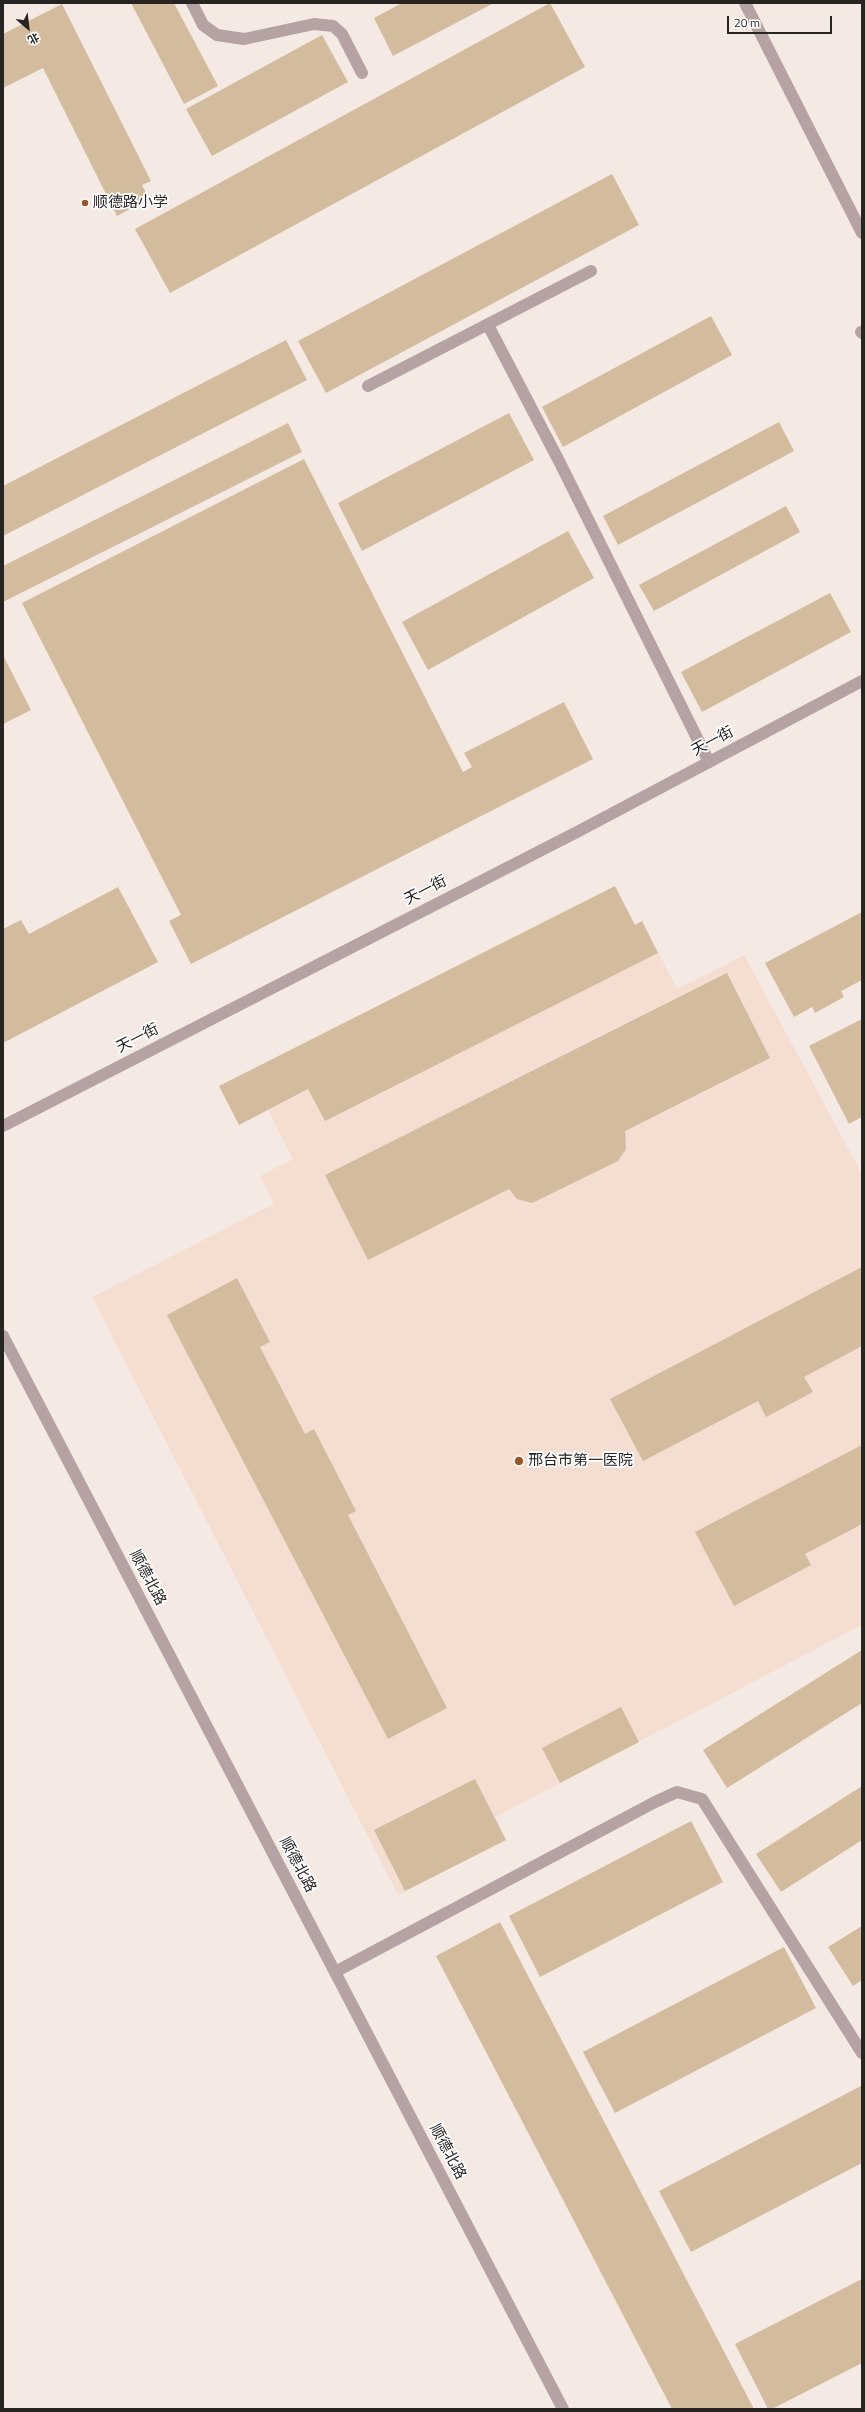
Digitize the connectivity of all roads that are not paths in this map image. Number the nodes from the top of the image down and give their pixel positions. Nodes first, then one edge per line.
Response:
1 (192, 3) edge
2 (745, 3) edge
3 (362, 73) dead end
4 (862, 233) edge
5 (591, 271) dead end
6 (488, 325) junction
7 (368, 386) dead end
8 (862, 681) edge
9 (709, 762) junction
10 (3, 1126) edge
11 (3, 1336) edge
12 (335, 1972) junction
13 (862, 2053) edge
14 (563, 2409) edge

1 - 3 street
2 - 4 street
5 - 6 street
6 - 7 street
6 - 9 street
8 - 9 street, 天一街
9 - 10 street, 天一街
11 - 12 street, 顺德北路
12 - 13 street
12 - 14 street, 顺德北路

